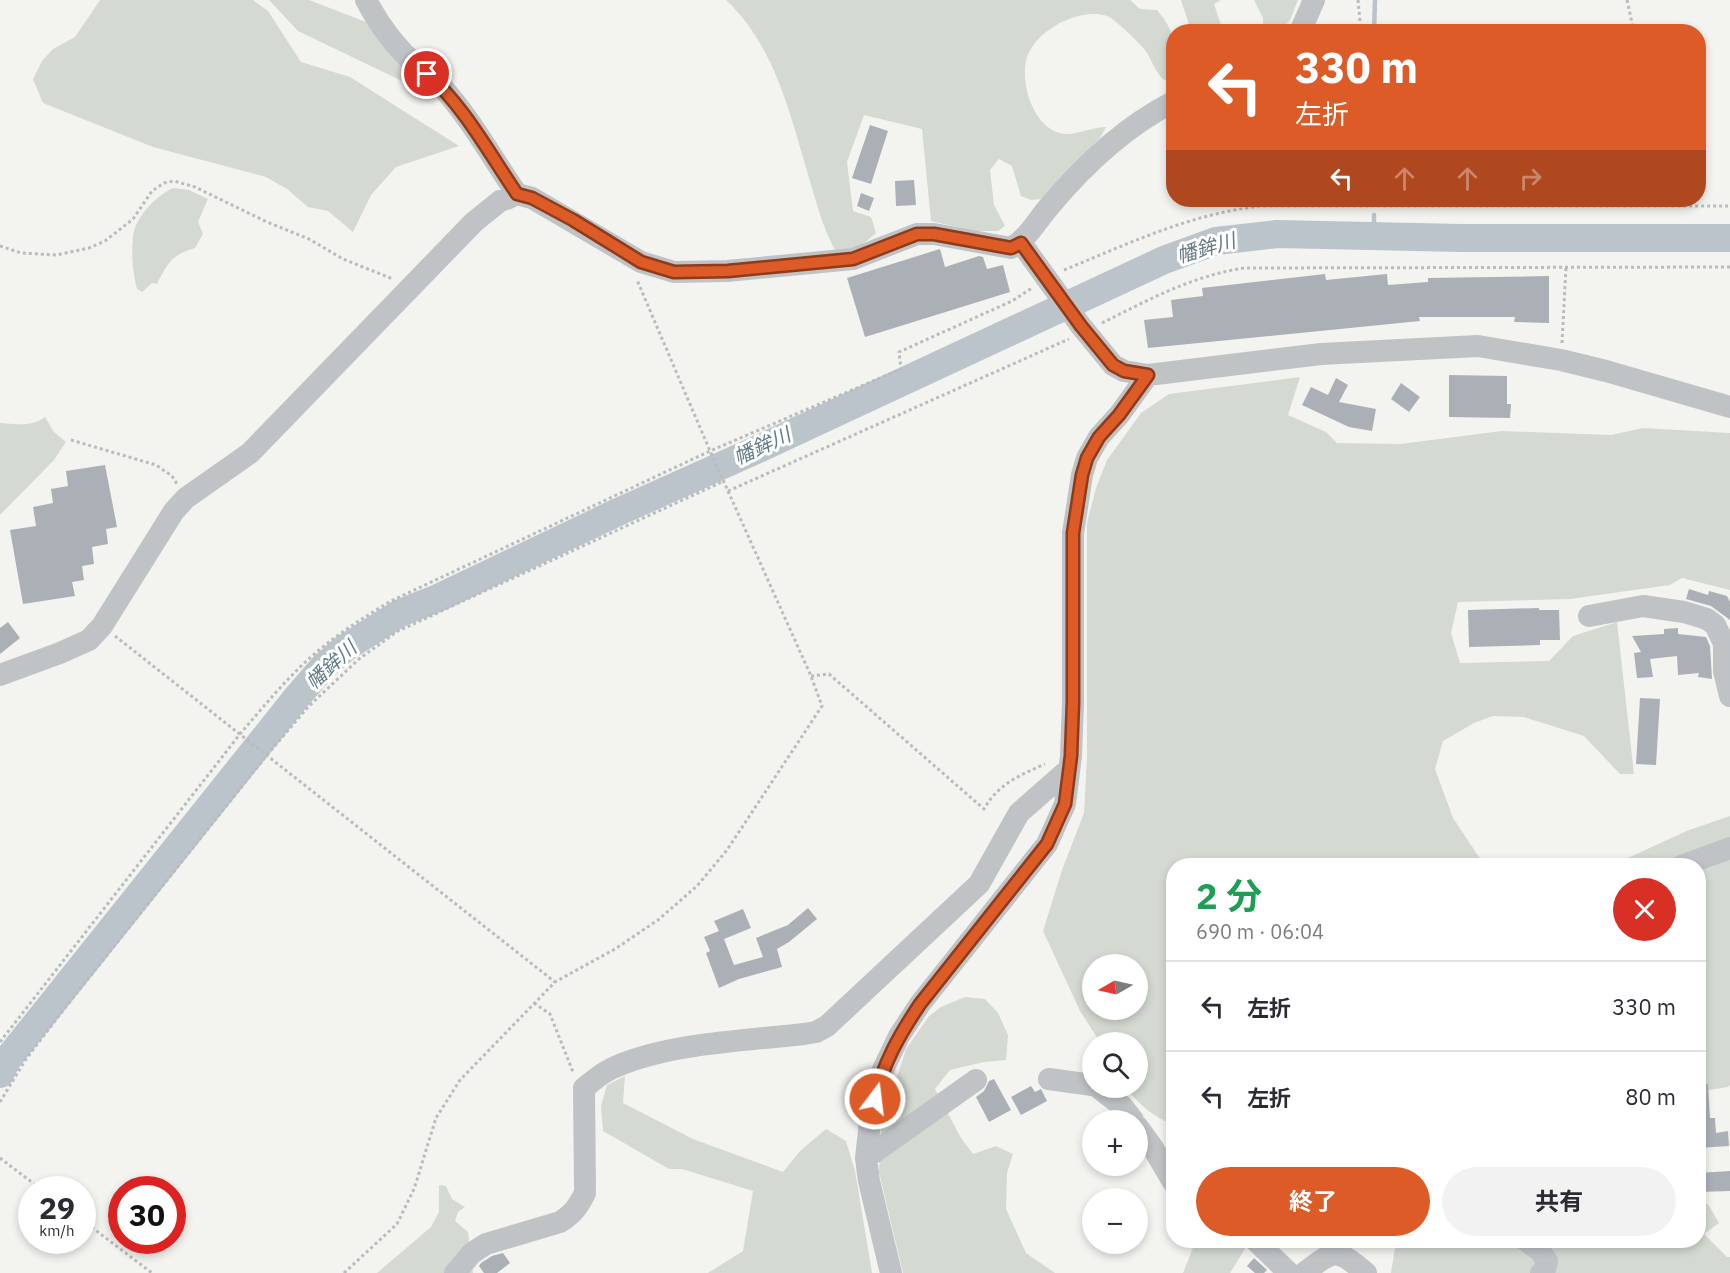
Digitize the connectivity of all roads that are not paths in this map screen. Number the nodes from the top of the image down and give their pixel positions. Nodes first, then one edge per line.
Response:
1 (366, 0) edge
2 (1314, 0) edge
3 (1304, 24) edge
4 (1166, 106) edge
5 (517, 194) junction
6 (1021, 243) junction
7 (1148, 375) junction
8 (1730, 408) edge
9 (1589, 616) dead end
10 (0, 675) edge
11 (1730, 696) edge
12 (1070, 762) junction
13 (1730, 848) edge
14 (1703, 858) edge
15 (1049, 1079) dead end
16 (976, 1080) dead end
17 (1082, 1084) edge
18 (1112, 1098) edge
19 (1125, 1110) edge
20 (1148, 1141) edge
21 (866, 1158) junction
22 (1166, 1170) edge
23 (1263, 1248) edge
24 (1536, 1248) edge
25 (455, 1273) edge
26 (891, 1273) edge
27 (1289, 1273) edge
28 (1305, 1273) edge
29 (1366, 1273) edge
30 (1541, 1273) edge

1 - 5 street
2 - 3 street
4 - 6 street
5 - 6 street
5 - 10 street
6 - 7 street
7 - 8 street
7 - 12 street
9 - 11 street
12 - 21 street
12 - 25 street
13 - 14 street
15 - 17 street
16 - 21 street
18 - 19 street
20 - 22 street
21 - 26 street
23 - 27 street
24 - 30 street
28 - 29 street

